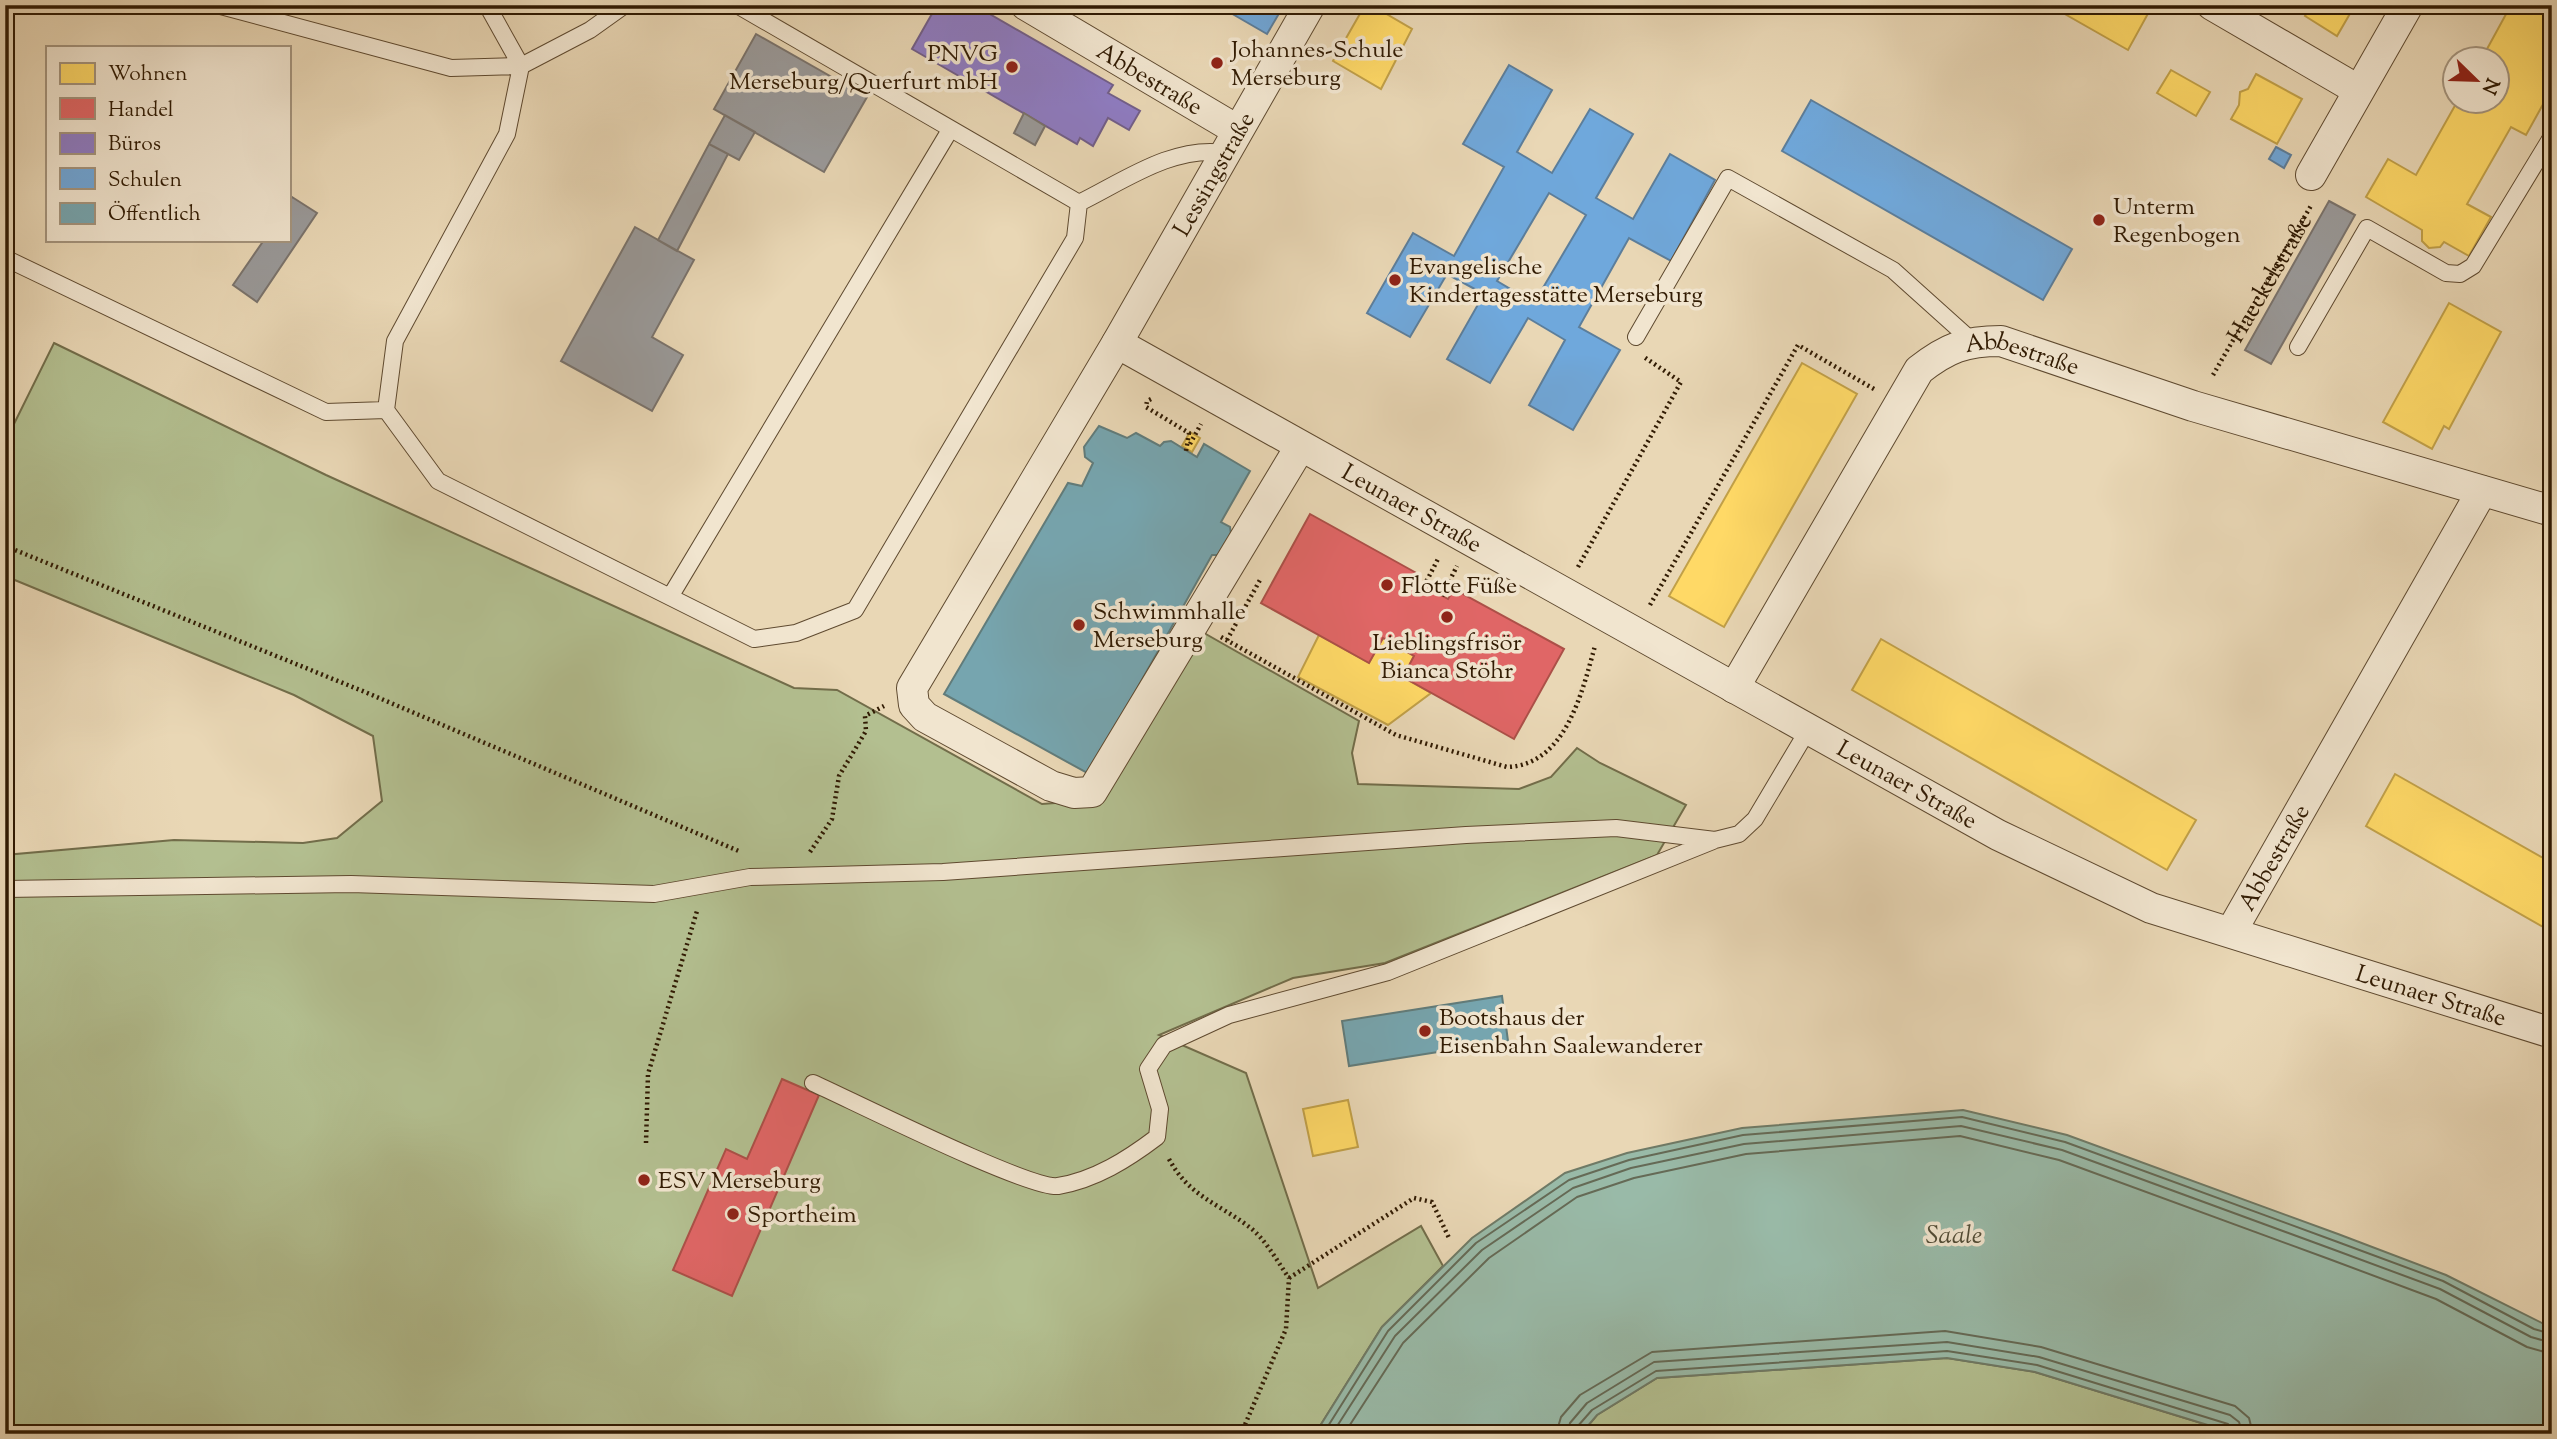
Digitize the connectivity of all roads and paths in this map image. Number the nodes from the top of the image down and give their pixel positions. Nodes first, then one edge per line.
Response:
1 (217, 5) edge
2 (487, 5) edge
3 (625, 5) edge
4 (737, 5) edge
5 (1026, 5) edge
6 (1310, 5) edge
7 (2213, 5) edge
8 (2408, 5) edge
9 (521, 66) junction
10 (2358, 90) junction
11 (950, 130) junction
12 (2552, 136) edge
13 (1231, 141) junction
14 (2315, 184) joint
15 (1079, 203) junction
16 (5, 257) edge
17 (1636, 337) joint
18 (1972, 341) junction
19 (1117, 343) junction
20 (2298, 347) dead end
21 (2213, 375) dead end
22 (1884, 394) dead end
23 (1158, 402) dead end
24 (386, 410) junction
25 (1199, 429) dead end
26 (1300, 447) junction
27 (2482, 491) junction
28 (2552, 511) edge
29 (5, 546) edge
30 (1443, 550) dead end
31 (1461, 559) dead end
32 (1573, 576) dead end
33 (1424, 586) dead end
34 (1442, 596) dead end
35 (670, 597) junction
36 (1644, 616) dead end
37 (1608, 619) junction
38 (1196, 623) junction
39 (1734, 688) junction
40 (913, 698) junction
41 (1808, 730) junction
42 (1715, 840) junction
43 (745, 854) dead end
44 (790, 877) junction
45 (705, 886) junction
46 (5, 890) edge
47 (2231, 932) junction
48 (2552, 1033) edge
49 (813, 1083) dead end
50 (1157, 1137) junction
51 (646, 1143) dead end
52 (1450, 1240) dead end
53 (1289, 1278) junction
54 (1241, 1434) edge

1 - 9 lane
2 - 9 lane
3 - 9 lane
4 - 11 lane
5 - 13 street, Abbestraße
6 - 13 street, Lessingstraße
7 - 10 street
8 - 10 street
9 - 24 lane
10 - 14 street
11 - 15 lane
11 - 35 lane
12 - 20 lane
13 - 15 lane
13 - 19 street, Lessingstraße
14 - 21 path, Haeckelstraße
15 - 35 lane
16 - 24 lane
17 - 18 lane
17 - 32 path
18 - 27 street, Abbestraße
18 - 39 street, Abbestraße
19 - 26 street, Leunaer Straße
19 - 40 street
22 - 36 path
23 - 25 path
24 - 35 lane
26 - 37 street, Leunaer Straße
26 - 38 street
27 - 28 street, Abbestraße
27 - 47 street, Abbestraße
29 - 43 path
30 - 33 path
31 - 34 path
37 - 38 path
37 - 39 street, Leunaer Straße
38 - 40 street
39 - 41 street, Leunaer Straße
40 - 44 path
41 - 42 lane
41 - 47 street, Leunaer Straße
42 - 44 lane
42 - 50 lane
44 - 45 lane
45 - 46 lane
45 - 51 path
47 - 48 street, Leunaer Straße
49 - 50 lane
50 - 53 path
52 - 53 path
53 - 54 path

